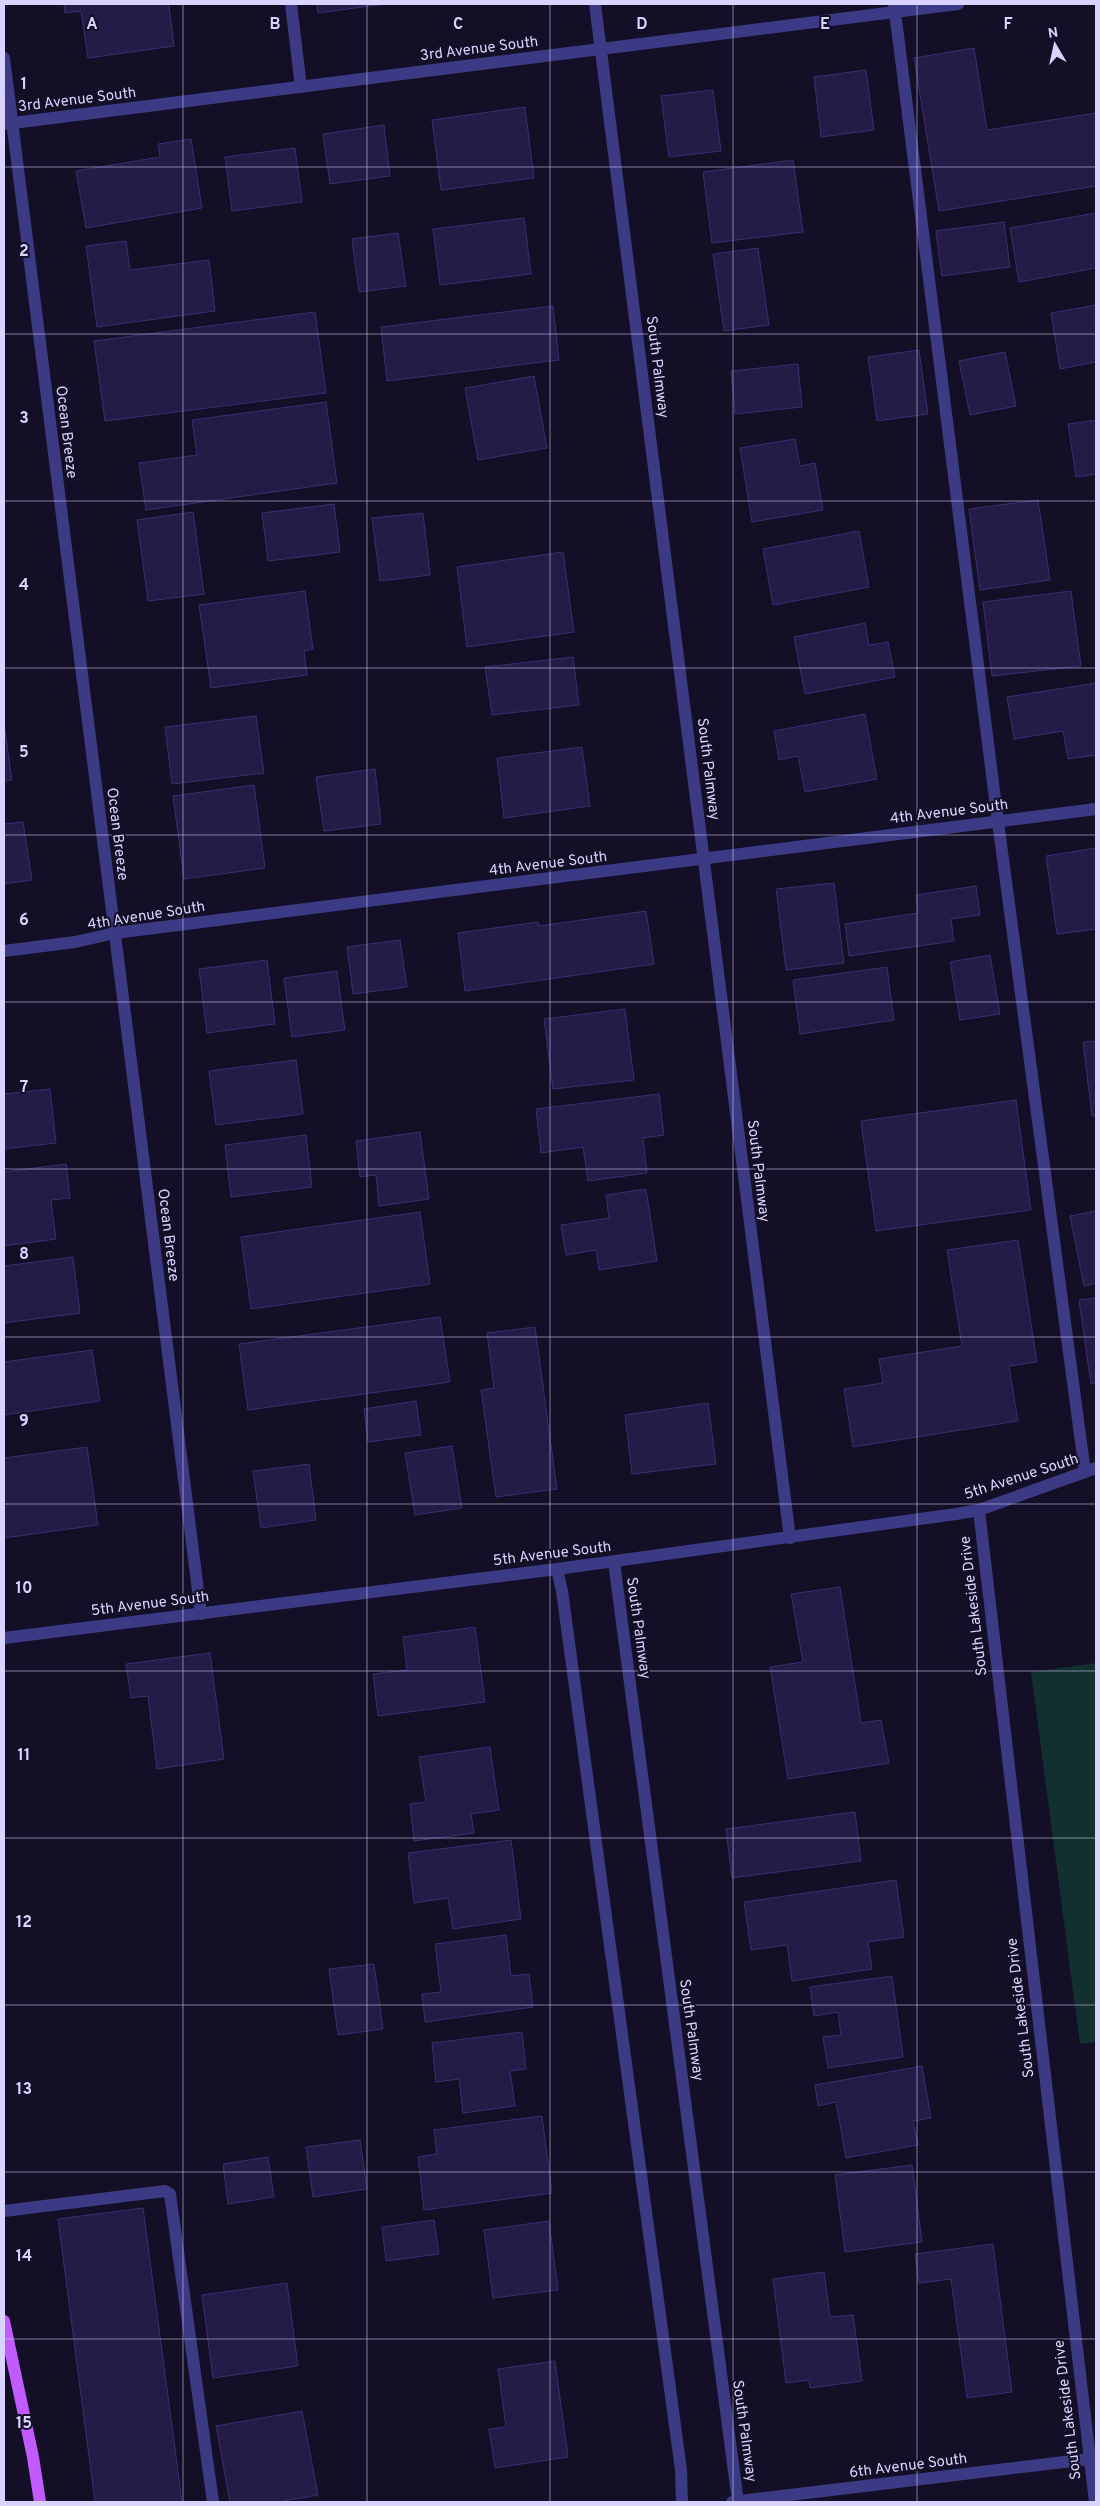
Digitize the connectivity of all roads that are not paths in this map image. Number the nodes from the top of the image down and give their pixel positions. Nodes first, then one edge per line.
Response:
1 (291, 4) edge
2 (595, 4) edge
3 (958, 4) edge
4 (895, 8) edge
5 (601, 49) junction
6 (4, 58) edge
7 (301, 87) junction
8 (8, 124) edge
9 (1096, 809) edge
10 (998, 822) junction
11 (704, 859) junction
12 (114, 934) junction
13 (4, 951) edge
14 (1091, 1470) edge
15 (979, 1510) junction
16 (790, 1538) junction
17 (614, 1562) junction
18 (556, 1570) junction
19 (201, 1614) junction
20 (4, 1638) edge
21 (4, 2211) edge
22 (4, 2321) edge
23 (1089, 2460) junction
24 (40, 2502) edge
25 (213, 2502) edge
26 (682, 2502) edge
27 (736, 2502) edge
28 (1095, 2502) edge

1 - 7 street
2 - 5 street, South Palmway
3 - 4 street, 3rd Avenue South
4 - 5 street, 3rd Avenue South
4 - 10 street
5 - 7 street, 3rd Avenue South
5 - 11 street, South Palmway
6 - 8 street, Ocean Breeze
7 - 8 street, 3rd Avenue South
8 - 12 street, Ocean Breeze
9 - 10 street, 4th Avenue South
10 - 11 street, 4th Avenue South
10 - 14 street
11 - 12 street, 4th Avenue South
11 - 16 street, South Palmway
12 - 13 street, 4th Avenue South
12 - 19 street, Ocean Breeze
14 - 15 street, 5th Avenue South
15 - 16 street, 5th Avenue South
15 - 23 street, South Lakeside Drive
16 - 17 street, 5th Avenue South
17 - 18 street, 5th Avenue South
17 - 27 street, South Palmway
18 - 19 street, 5th Avenue South
18 - 26 street
19 - 20 street, 5th Avenue South
21 - 25 street
22 - 24 main road
23 - 27 street, 6th Avenue South
23 - 28 street, South Lakeside Drive

